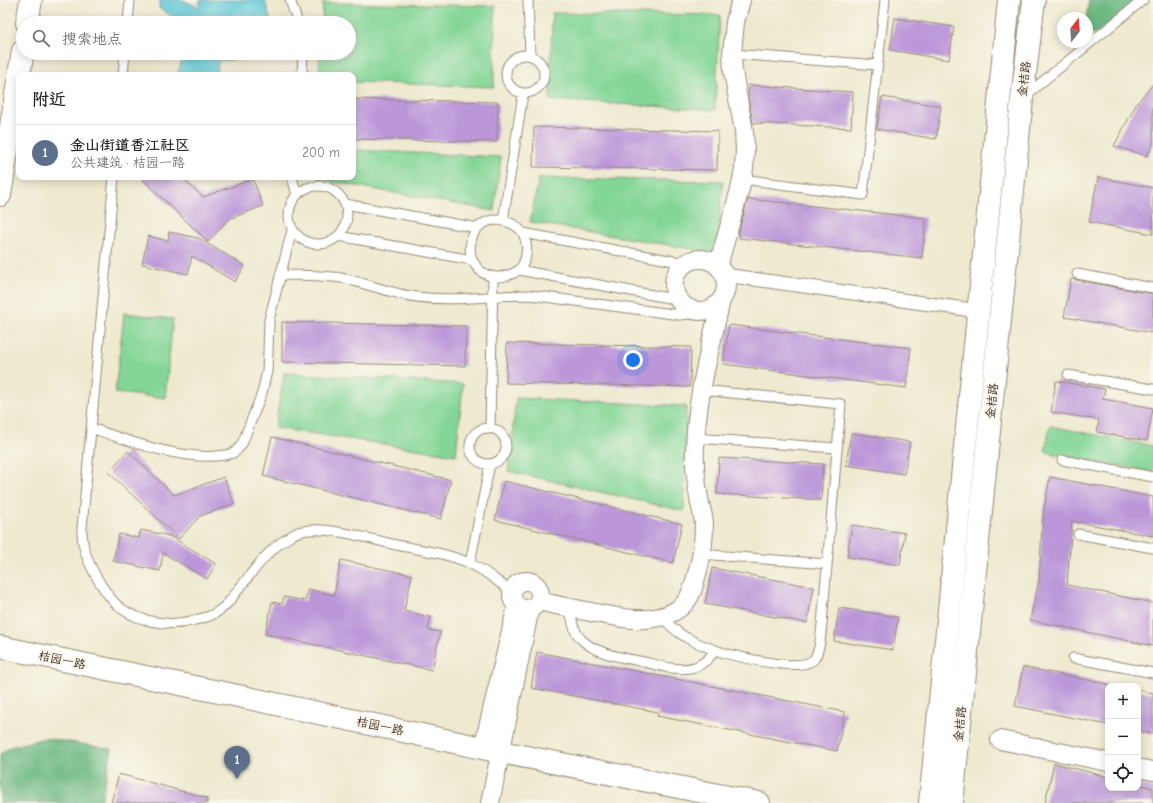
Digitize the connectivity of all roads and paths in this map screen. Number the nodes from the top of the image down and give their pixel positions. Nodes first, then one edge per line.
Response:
1 (31, 0) edge
2 (130, 0) edge
3 (290, 0) edge
4 (528, 0) edge
5 (741, 0) edge
6 (885, 0) edge
7 (1009, 0) edge
8 (1034, 0) edge
9 (1143, 0) edge
10 (28, 16) edge
11 (129, 16) edge
12 (296, 16) edge
13 (732, 54) junction
14 (530, 55) junction
15 (22, 60) edge
16 (124, 60) edge
17 (303, 60) edge
18 (878, 65) junction
19 (20, 72) edge
20 (123, 72) edge
21 (302, 72) edge
22 (16, 94) edge
23 (523, 94) junction
24 (1022, 99) junction
25 (742, 179) junction
26 (114, 180) edge
27 (293, 180) edge
28 (0, 194) edge
29 (297, 195) junction
30 (345, 204) junction
31 (503, 221) junction
32 (478, 228) junction
33 (292, 230) junction
34 (523, 233) junction
35 (338, 236) junction
36 (472, 260) junction
37 (685, 263) junction
38 (519, 270) junction
39 (722, 271) junction
40 (1077, 274) dead end
41 (280, 275) junction
42 (493, 277) junction
43 (1153, 288) edge
44 (493, 296) junction
45 (679, 300) junction
46 (721, 300) junction
47 (698, 311) junction
48 (979, 311) junction
49 (1068, 375) dead end
50 (1153, 389) edge
51 (701, 390) junction
52 (91, 428) junction
53 (490, 429) junction
54 (695, 438) junction
55 (837, 448) junction
56 (1062, 460) dead end
57 (490, 464) junction
58 (1153, 477) edge
59 (1078, 534) dead end
60 (1153, 548) edge
61 (702, 554) junction
62 (470, 564) junction
63 (827, 564) junction
64 (524, 602) junction
65 (570, 608) junction
66 (662, 616) junction
67 (0, 647) edge
68 (716, 650) junction
69 (1073, 658) dead end
70 (1153, 673) edge
71 (1000, 740) dead end
72 (492, 750) junction
73 (1105, 761) edge
74 (1141, 769) edge
75 (1153, 771) edge
76 (490, 803) edge
77 (759, 803) edge
78 (930, 803) edge
79 (952, 803) edge

1 - 10 main road
2 - 11 lane
3 - 12 lane
4 - 14 lane
5 - 13 street
6 - 18 lane
7 - 48 main road
8 - 24 main road, 金桔路
9 - 24 lane
13 - 18 lane
13 - 25 street
14 - 23 lane
14 - 23 lane
15 - 19 main road
16 - 20 lane
17 - 21 lane
18 - 25 lane
22 - 28 main road
23 - 31 lane
24 - 79 main road, 金桔路
25 - 39 street
26 - 52 lane
27 - 29 lane
29 - 30 lane
29 - 33 lane
30 - 32 lane
30 - 35 lane
31 - 32 lane
31 - 34 lane
32 - 36 lane
33 - 35 lane
33 - 41 lane
34 - 37 lane
34 - 38 lane
35 - 36 lane
36 - 42 lane
37 - 39 street
37 - 45 street
38 - 42 lane
38 - 45 lane
39 - 46 street
39 - 48 street
40 - 43 lane
41 - 44 lane
41 - 52 lane
42 - 44 lane
44 - 47 lane
44 - 53 lane
45 - 47 street
46 - 47 street
46 - 51 street
48 - 78 main road
49 - 50 lane
51 - 54 street
51 - 55 lane
52 - 62 lane
53 - 57 lane
53 - 57 lane
54 - 55 lane
54 - 61 street
55 - 63 lane
56 - 58 lane
57 - 62 lane
59 - 60 lane
61 - 63 lane
61 - 66 street
62 - 64 lane
63 - 68 lane
64 - 65 street
64 - 72 street
65 - 66 street
65 - 68 lane
66 - 68 lane
67 - 72 main road, 桔园一路
69 - 70 lane
71 - 73 street
72 - 76 street
72 - 77 main road, 桔园一路
74 - 75 street

